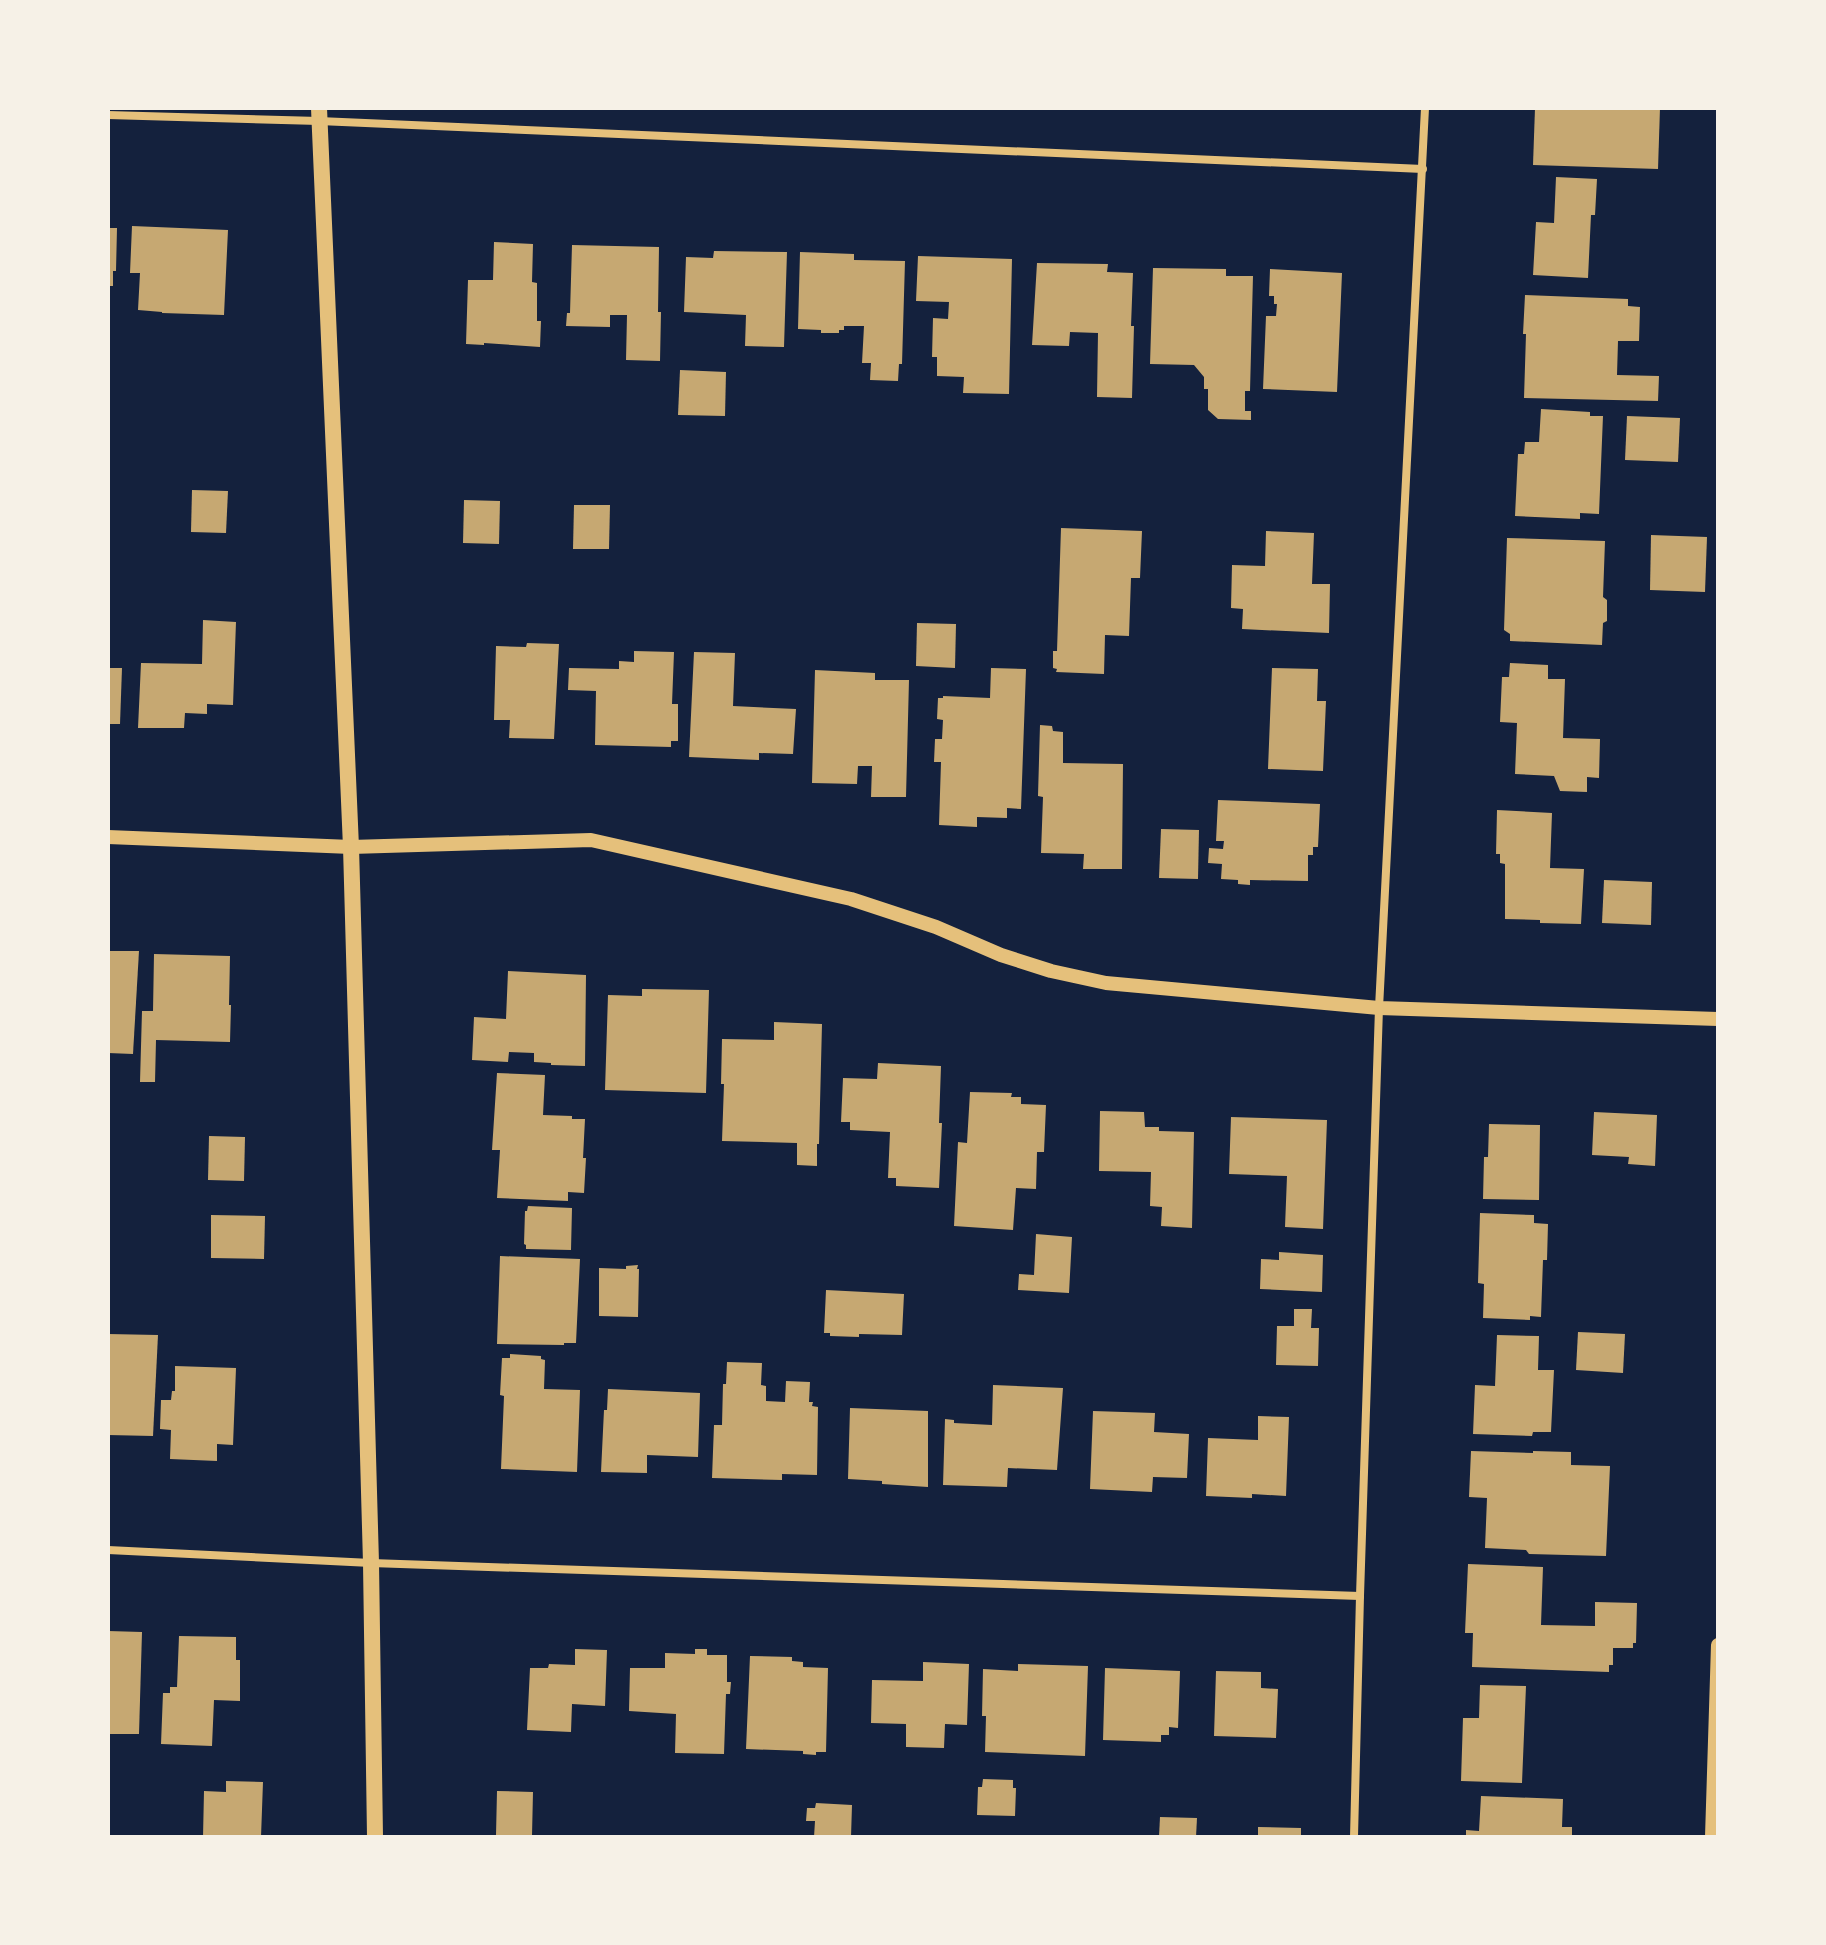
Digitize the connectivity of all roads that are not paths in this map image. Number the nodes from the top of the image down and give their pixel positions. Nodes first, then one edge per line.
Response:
1 (1425, 108) edge
2 (319, 114) edge
3 (108, 115) edge
4 (1423, 169) junction
5 (108, 837) edge
6 (351, 847) junction
7 (1379, 1008) junction
8 (1718, 1019) edge
9 (108, 1550) edge
10 (371, 1563) junction
11 (1360, 1596) junction
12 (1718, 1645) edge
13 (375, 1837) edge
14 (1354, 1837) edge
15 (1712, 1837) edge

1 - 4 street
2 - 3 street
2 - 4 street
2 - 6 main road
4 - 7 street
5 - 6 street
6 - 7 street
6 - 10 main road
7 - 8 street
7 - 11 street
9 - 10 street
10 - 11 street
10 - 13 main road
11 - 14 street
12 - 15 street

